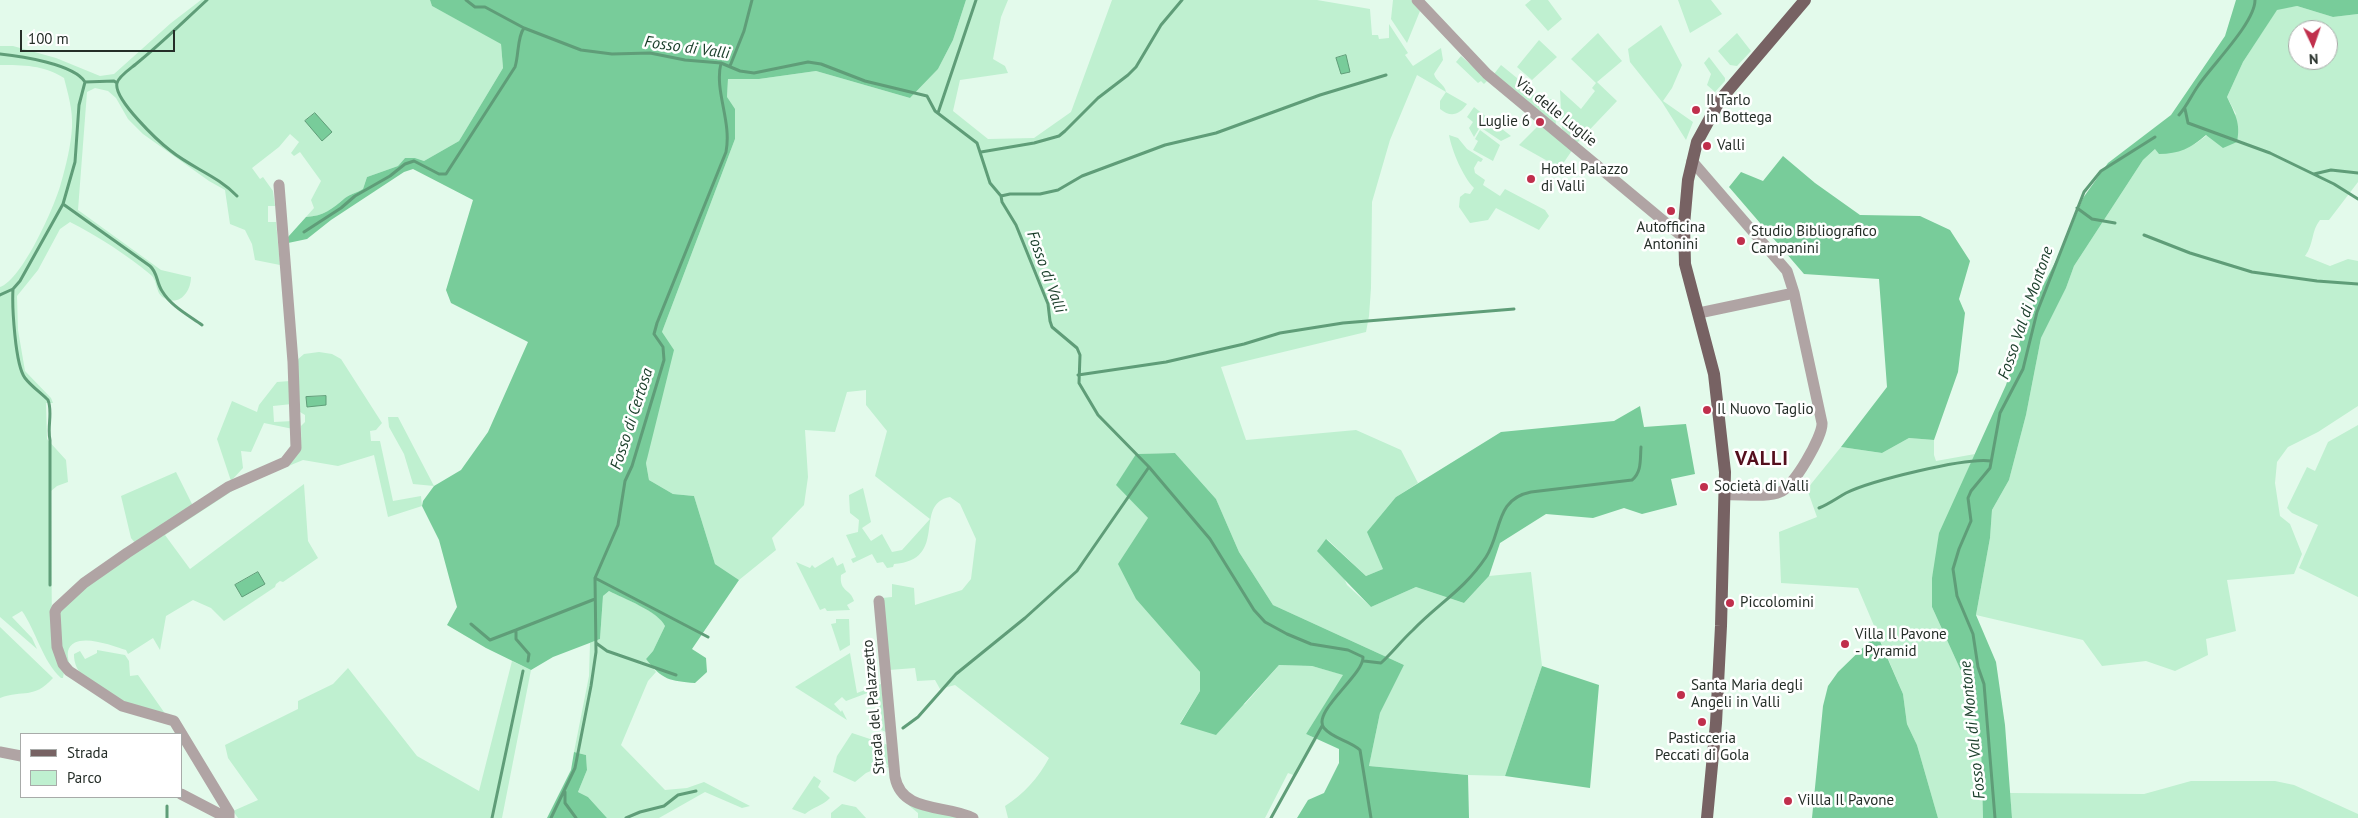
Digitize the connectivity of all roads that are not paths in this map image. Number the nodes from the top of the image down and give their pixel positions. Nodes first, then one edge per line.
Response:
1 (1417, 0) edge
2 (1805, 0) edge
3 (1692, 161) junction
4 (279, 185) dead end
5 (1684, 238) junction
6 (1794, 293) junction
7 (1699, 313) junction
8 (1725, 495) junction
9 (880, 601) dead end
10 (181, 733) edge
11 (182, 734) edge
12 (0, 752) edge
13 (20, 756) edge
14 (182, 795) edge
15 (228, 818) edge
16 (973, 818) edge
17 (1708, 818) edge

1 - 5 street, Via delle Luglie
2 - 3 main road
3 - 5 main road
3 - 6 street
4 - 10 street
5 - 7 main road
6 - 7 street
6 - 8 street
7 - 8 main road
8 - 17 main road
9 - 16 street, Strada del Palazzetto
11 - 15 street
12 - 13 street
14 - 15 street

